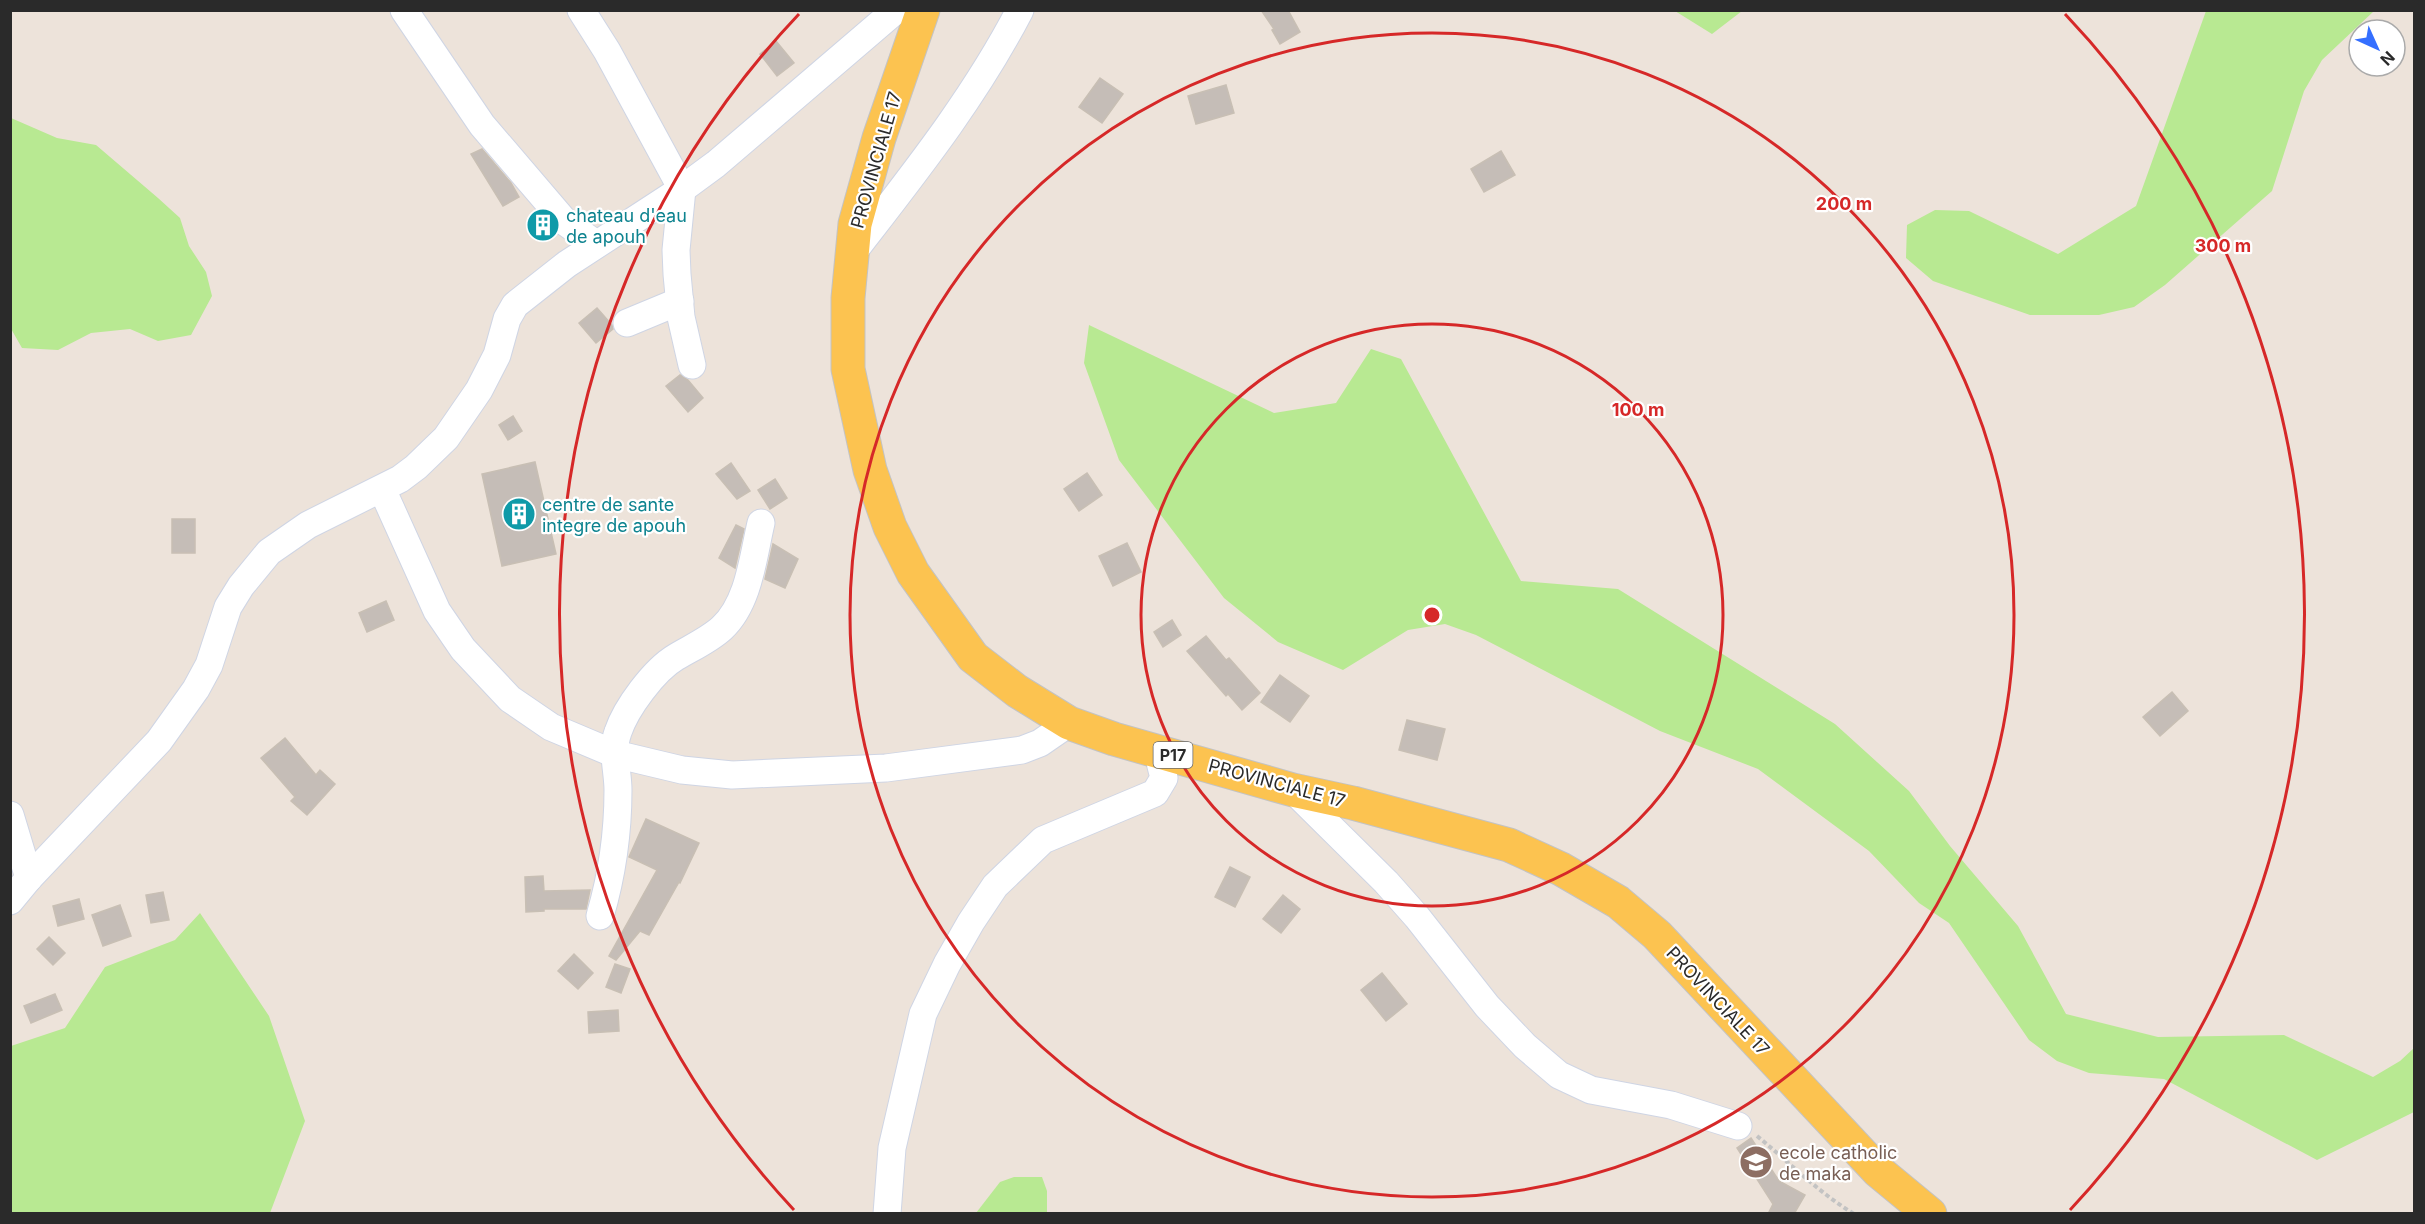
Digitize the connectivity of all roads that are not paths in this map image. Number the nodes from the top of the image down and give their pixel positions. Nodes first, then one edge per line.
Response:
1 (404, 10) edge
2 (581, 10) edge
3 (896, 10) edge
4 (923, 10) edge
5 (1020, 10) edge
6 (682, 189) junction
7 (596, 244) junction
8 (851, 255) junction
9 (680, 301) junction
10 (627, 323) dead end
11 (692, 365) dead end
12 (382, 489) junction
13 (761, 523) dead end
14 (1069, 723) junction
15 (1157, 750) junction
16 (615, 754) junction
17 (1293, 790) junction
18 (10, 815) edge
19 (29, 878) junction
20 (10, 901) edge
21 (600, 916) dead end
22 (1738, 1126) road end
23 (887, 1214) edge
24 (1930, 1214) edge

1 - 7 street
2 - 6 street
3 - 6 street
4 - 8 main road, PROVINCIALE 17 / P17
5 - 8 street
6 - 7 street
6 - 9 street
7 - 12 street
8 - 14 main road, PROVINCIALE 17 / P17
9 - 10 street
9 - 11 street
12 - 16 street
12 - 19 street
13 - 16 street
14 - 15 main road, PROVINCIALE 17 / P17
14 - 16 street
15 - 17 main road, PROVINCIALE 17 / P17
15 - 23 street
16 - 21 street
17 - 22 street
17 - 24 main road, PROVINCIALE 17 / P17
18 - 19 street
19 - 20 street

